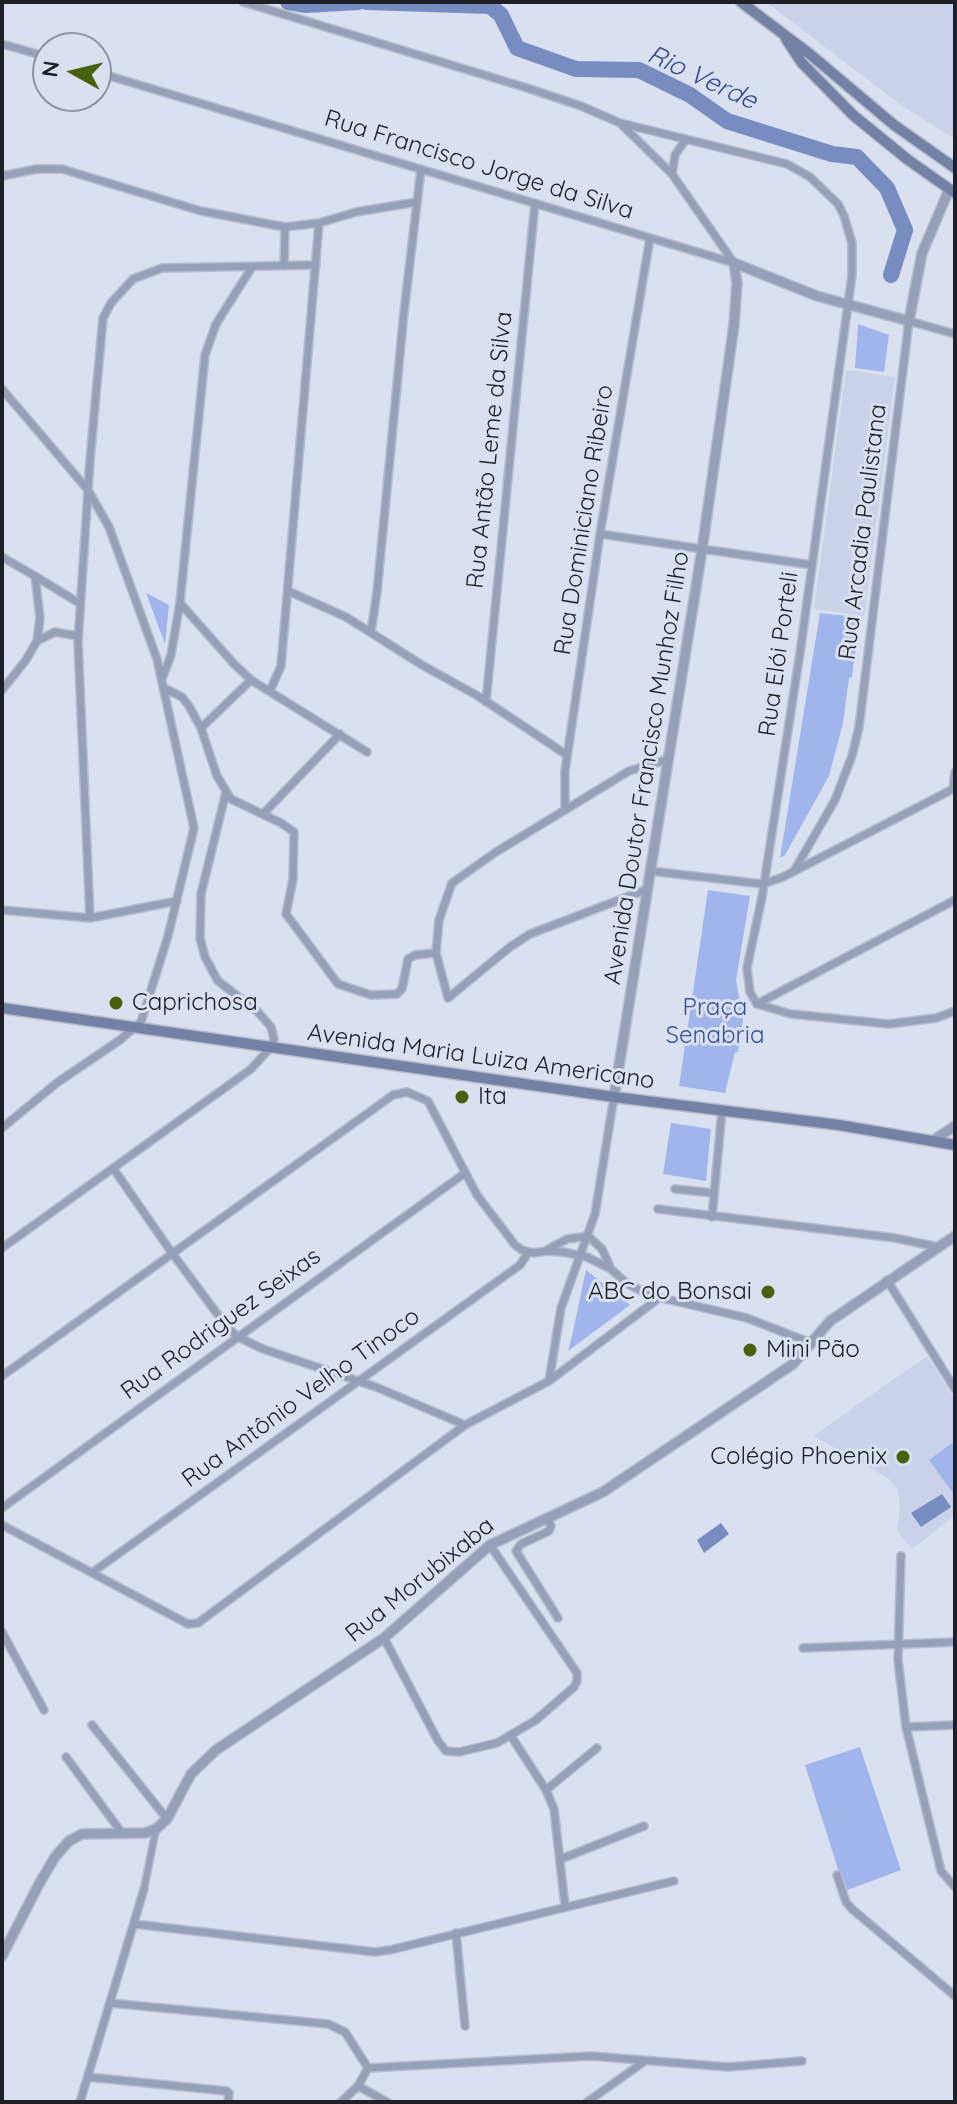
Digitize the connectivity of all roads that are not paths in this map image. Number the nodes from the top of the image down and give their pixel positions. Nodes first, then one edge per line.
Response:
1 (243, 2) edge
2 (741, 2) edge
3 (786, 39) junction
4 (2, 44) edge
5 (32, 52) edge
6 (112, 77) edge
7 (865, 102) junction
8 (853, 115) junction
9 (620, 123) junction
10 (686, 139) junction
11 (955, 168) edge
12 (421, 169) junction
13 (672, 174) junction
14 (2, 176) edge
15 (952, 191) edge
16 (417, 202) junction
17 (535, 203) junction
18 (319, 223) junction
19 (285, 227) junction
20 (650, 238) junction
21 (734, 263) junction
22 (316, 265) junction
23 (284, 266) junction
24 (252, 267) junction
25 (847, 306) junction
26 (909, 321) junction
27 (955, 334) edge
28 (2, 389) edge
29 (88, 490) junction
30 (600, 534) junction
31 (702, 550) junction
32 (2, 557) edge
33 (812, 565) junction
34 (35, 576) junction
35 (288, 591) junction
36 (180, 602) junction
37 (79, 603) junction
38 (371, 632) junction
39 (78, 636) junction
40 (37, 641) junction
41 (162, 679) junction
42 (251, 680) junction
43 (164, 688) junction
44 (2, 690) edge
45 (270, 691) junction
46 (486, 702) junction
47 (201, 728) junction
48 (340, 734) junction
49 (367, 752) dead end
50 (567, 755) junction
51 (669, 759) junction
52 (955, 772) edge
53 (954, 788) edge
54 (226, 792) junction
55 (565, 809) junction
56 (263, 814) junction
57 (650, 871) junction
58 (794, 871) junction
59 (763, 884) junction
60 (648, 889) junction
61 (955, 900) edge
62 (177, 901) junction
63 (2, 910) edge
64 (90, 918) junction
65 (436, 953) junction
66 (757, 1004) junction
67 (2, 1008) edge
68 (955, 1011) edge
69 (136, 1026) junction
70 (271, 1047) junction
71 (614, 1097) junction
72 (722, 1110) junction
73 (955, 1126) edge
74 (2, 1128) edge
75 (932, 1141) junction
76 (953, 1144) edge
77 (113, 1168) junction
78 (465, 1173) junction
79 (675, 1189) dead end
80 (714, 1193) junction
81 (658, 1209) dead end
82 (712, 1217) junction
83 (588, 1236) junction
84 (955, 1236) edge
85 (938, 1247) junction
86 (2, 1248) edge
87 (546, 1251) junction
88 (172, 1253) junction
89 (528, 1253) junction
90 (578, 1254) junction
91 (611, 1269) junction
92 (887, 1280) junction
93 (659, 1298) junction
94 (238, 1337) junction
95 (811, 1343) junction
96 (2, 1376) edge
97 (549, 1381) junction
98 (358, 1382) junction
99 (955, 1389) edge
100 (465, 1425) junction
101 (2, 1508) edge
102 (547, 1517) junction
103 (2, 1525) edge
104 (490, 1545) junction
105 (901, 1556) dead end
106 (93, 1572) junction
107 (558, 1618) dead end
108 (2, 1632) edge
109 (384, 1638) junction
110 (955, 1642) edge
111 (898, 1645) junction
112 (803, 1648) dead end
113 (44, 1710) dead end
114 (92, 1725) dead end
115 (955, 1725) edge
116 (906, 1727) junction
117 (511, 1736) junction
118 (597, 1748) dead end
119 (66, 1757) dead end
120 (546, 1790) junction
121 (167, 1819) junction
122 (644, 1826) dead end
123 (156, 1829) junction
124 (122, 1833) junction
125 (561, 1859) junction
126 (837, 1875) dead end
127 (674, 1881) dead end
128 (955, 1887) edge
129 (144, 1889) joint
130 (565, 1906) junction
131 (134, 1924) junction
132 (456, 1933) junction
133 (2, 1956) edge
134 (955, 1996) edge
135 (110, 2003) junction
136 (465, 2026) dead end
137 (645, 2061) junction
138 (802, 2061) dead end
139 (368, 2068) junction
140 (88, 2077) junction
141 (358, 2086) junction
142 (228, 2100) edge
143 (80, 2102) edge
144 (341, 2102) edge
145 (387, 2102) edge
146 (587, 2102) edge

1 - 9 street
2 - 3 main road
3 - 7 main road
3 - 8 main road
4 - 5 street
6 - 12 street, Rua Francisco Jorge da Silva
7 - 8 main road
7 - 11 main road
8 - 15 main road
9 - 10 street, Rua Elói Porteli
9 - 13 street
10 - 13 street
10 - 25 street, Rua Elói Porteli
12 - 16 street
12 - 17 street, Rua Francisco Jorge da Silva
13 - 21 street
14 - 19 street
15 - 26 street, Rua Arcadia Paulistana
16 - 18 street
16 - 38 street
17 - 20 street, Rua Francisco Jorge da Silva
17 - 46 street, Rua Antão Leme da Silva
18 - 19 street
18 - 22 street
19 - 23 street
20 - 21 street, Rua Francisco Jorge da Silva
20 - 30 street, Rua Dominiciano Ribeiro
21 - 25 street, Rua Francisco Jorge da Silva
21 - 31 street, Avenida Doutor Francisco Munhoz Filho
22 - 23 street
22 - 35 street
23 - 24 street
24 - 29 street
24 - 36 street
25 - 26 street, Rua Francisco Jorge da Silva
25 - 33 street, Rua Elói Porteli
26 - 27 street
26 - 58 street, Rua Arcadia Paulistana
28 - 29 street
29 - 37 street
29 - 41 street
30 - 31 street
30 - 50 street, Rua Dominiciano Ribeiro
31 - 33 street
31 - 51 street, Avenida Doutor Francisco Munhoz Filho
32 - 34 street
33 - 59 street, Rua Elói Porteli
34 - 37 street
34 - 40 street
35 - 38 street
35 - 45 street
36 - 41 street
36 - 42 street
37 - 39 street
38 - 46 street
39 - 40 street
39 - 64 street
40 - 44 street
41 - 43 street
42 - 45 street
42 - 47 street
43 - 47 street
43 - 62 street
45 - 48 street
46 - 50 street
47 - 54 street
48 - 49 street
48 - 56 street
50 - 55 street, Rua Dominiciano Ribeiro
51 - 55 street
51 - 57 street, Avenida Doutor Francisco Munhoz Filho
52 - 53 street
53 - 58 street
54 - 56 street
54 - 70 street
55 - 65 street
56 - 65 street
57 - 59 street
57 - 60 street, Avenida Doutor Francisco Munhoz Filho
58 - 59 street
59 - 66 street, Rua Elói Porteli
60 - 65 street
60 - 71 street, Avenida Doutor Francisco Munhoz Filho
61 - 66 street
62 - 64 street
62 - 69 street
63 - 64 street
66 - 68 street
67 - 69 main road, Avenida Maria Luiza Americano
69 - 70 main road, Avenida Maria Luiza Americano
69 - 74 street
70 - 71 main road, Avenida Maria Luiza Americano
70 - 77 street
71 - 72 main road, Avenida Maria Luiza Americano
71 - 83 street, Avenida Doutor Francisco Munhoz Filho
72 - 75 main road, Avenida Maria Luiza Americano
72 - 80 street
73 - 75 street
73 - 76 street
75 - 76 main road, Avenida Maria Luiza Americano
77 - 86 street
77 - 88 street
78 - 88 street
78 - 89 street
78 - 94 street, Rua Rodriguez Seixas
79 - 80 street
80 - 82 street
81 - 82 street
82 - 85 street
83 - 87 street
83 - 90 street, Avenida Doutor Francisco Munhoz Filho
83 - 91 street
84 - 85 street, Rua Morubixaba
85 - 92 street, Rua Morubixaba
87 - 89 street
87 - 90 street
88 - 94 street
88 - 96 street
89 - 98 street, Rua Antônio Velho Tinoco
90 - 91 street
90 - 97 street, Avenida Doutor Francisco Munhoz Filho
91 - 93 street
92 - 95 street, Rua Morubixaba
92 - 99 street
93 - 95 street
93 - 97 street
94 - 98 street
94 - 101 street, Rua Rodriguez Seixas
95 - 102 street, Rua Morubixaba
97 - 100 street
98 - 100 street
98 - 106 street, Rua Antônio Velho Tinoco
100 - 106 street
102 - 104 street, Rua Morubixaba
102 - 107 street
103 - 106 street
104 - 109 street, Rua Morubixaba
104 - 117 street
105 - 111 street
108 - 113 street
109 - 117 street
109 - 121 street, Rua Morubixaba
110 - 111 street
111 - 112 street
111 - 116 street
114 - 121 street
115 - 116 street
116 - 128 street
117 - 120 street
118 - 120 street
119 - 124 street
120 - 125 street
121 - 123 street, Rua Morubixaba
122 - 125 street
123 - 124 street
123 - 129 street
124 - 133 street
125 - 130 street
126 - 134 street
127 - 130 street
129 - 131 street
130 - 132 street
131 - 132 street
131 - 135 street
132 - 136 street
135 - 139 street
135 - 140 street
137 - 138 street
137 - 139 street
137 - 146 street
139 - 141 street
140 - 142 street
140 - 143 street
141 - 144 street
141 - 145 street

